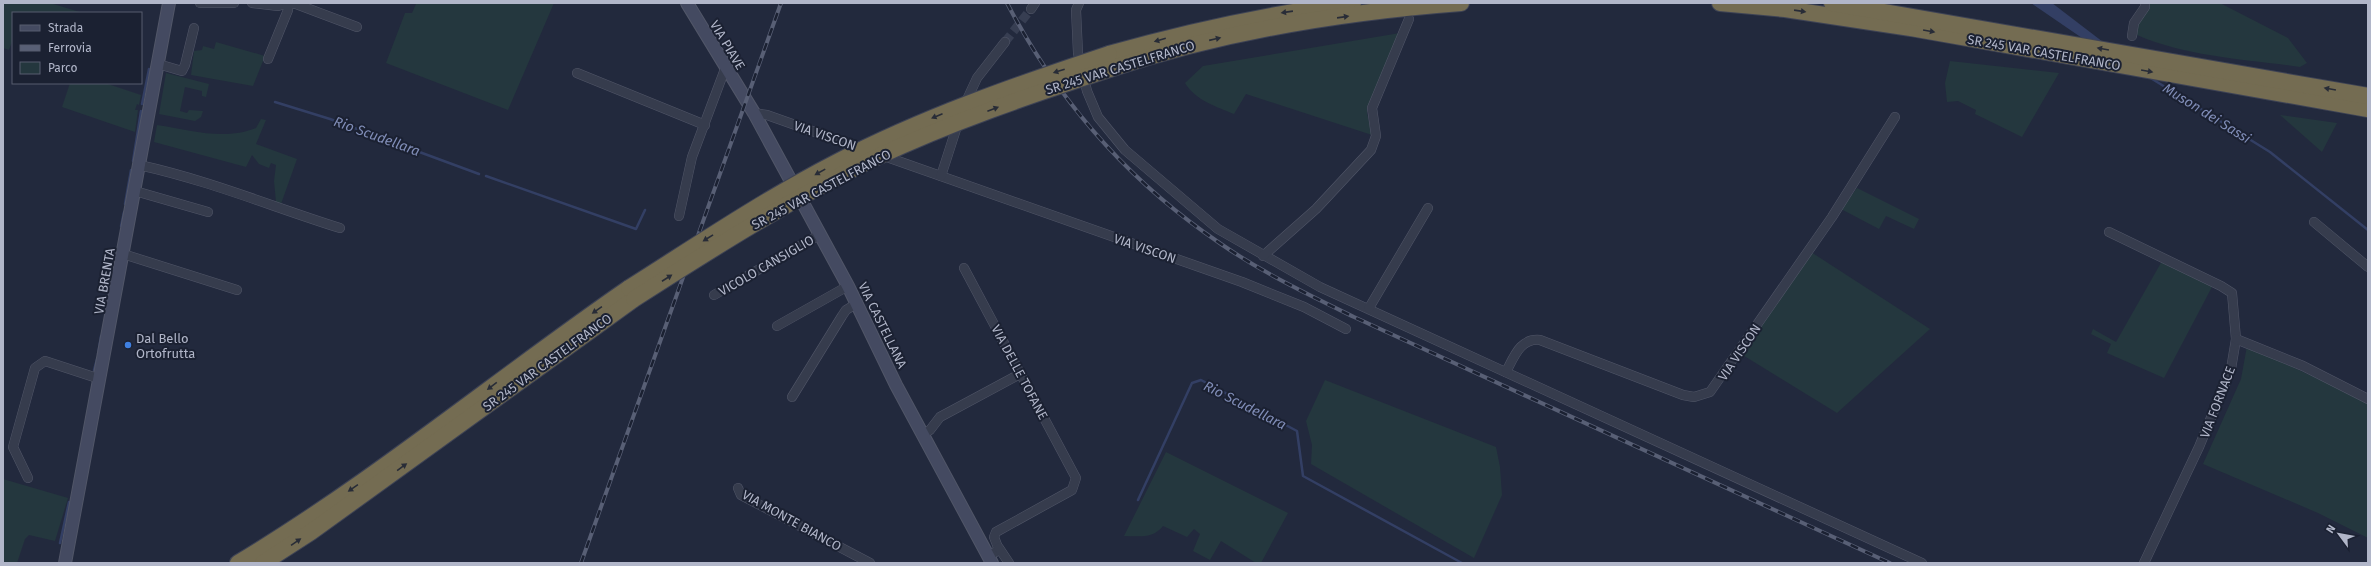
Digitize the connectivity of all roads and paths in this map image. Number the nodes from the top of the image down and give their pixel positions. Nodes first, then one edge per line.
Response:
1 (169, 3) edge
2 (200, 3) edge
3 (234, 3) edge
4 (252, 3) edge
5 (287, 3) edge
6 (686, 3) edge
7 (1078, 3) edge
8 (1353, 3) edge
9 (1461, 3) edge
10 (1720, 3) edge
11 (1832, 3) edge
12 (2145, 3) edge
13 (1409, 19) dead end
14 (357, 27) dead end
15 (194, 28) dead end
16 (2132, 36) dead end
17 (1005, 42) tunnel mouth
18 (268, 59) dead end
19 (1110, 61) junction
20 (158, 64) junction
21 (725, 69) junction
22 (577, 73) dead end
23 (2368, 96) edge
24 (746, 100) joint
25 (2368, 109) edge
26 (754, 112) junction
27 (1895, 117) dead end
28 (705, 125) junction
29 (139, 165) junction
30 (941, 176) junction
31 (135, 191) junction
32 (1428, 208) dead end
33 (208, 212) dead end
34 (679, 216) dead end
35 (2314, 222) dead end
36 (340, 228) dead end
37 (2109, 232) dead end
38 (819, 235) junction
39 (124, 252) junction
40 (1262, 256) junction
41 (2368, 267) edge
42 (964, 268) dead end
43 (848, 286) junction
44 (237, 290) dead end
45 (714, 295) dead end
46 (856, 304) junction
47 (1369, 308) junction
48 (777, 326) dead end
49 (1346, 329) dead end
50 (2236, 339) junction
51 (1506, 372) junction
52 (1020, 374) junction
53 (100, 379) junction
54 (792, 397) dead end
55 (2368, 399) edge
56 (922, 434) junction
57 (28, 478) dead end
58 (738, 488) dead end
59 (999, 548) junction
60 (261, 556) edge
61 (990, 559) edge
62 (65, 563) edge
63 (238, 563) edge
64 (870, 563) edge
65 (1009, 563) edge
66 (1922, 563) edge
67 (2144, 563) edge

1 - 20 street, VIA BRENTA
2 - 3 street
4 - 5 street
5 - 14 street
5 - 18 street
6 - 21 street, VIA PIAVE
7 - 40 street
8 -> 19 highway, SR 245 VAR CASTELFRANCO
19 -> 9 highway, SR 245 VAR CASTELFRANCO
10 -> 25 highway, SR 245 VAR CASTELFRANCO
23 -> 11 highway, SR 245 VAR CASTELFRANCO
12 - 16 street
13 - 40 street
15 - 20 street
17 - 30 street
19 - 60 highway, SR 245 VAR CASTELFRANCO, bridge
20 - 29 street, VIA BRENTA
21 - 24 street, VIA PIAVE
21 - 28 street
22 - 28 street
24 - 26 street, VIA CASTELLANA
26 - 30 street, VIA VISCON
26 - 38 street, VIA CASTELLANA
27 - 51 street, VIA VISCON
28 - 34 street
29 - 31 street, VIA BRENTA
29 - 36 street
30 - 49 street, VIA VISCON
31 - 33 street
31 - 39 street, VIA BRENTA
32 - 47 street
35 - 41 street
37 - 50 street, VIA FORNACE
38 - 43 street, VIA CASTELLANA
38 - 45 street, VICOLO CANSIGLIO
39 - 44 street
39 - 53 street, VIA BRENTA
40 - 47 street
42 - 52 street, VIA DELLE TOFANE
43 - 46 street, VIA CASTELLANA
43 - 48 street
46 - 54 street
46 - 56 street, VIA CASTELLANA
47 - 51 street
50 - 55 street
50 - 67 street, VIA FORNACE
51 - 66 street
52 - 56 street
52 - 59 street, VIA DELLE TOFANE
53 - 57 street
53 - 62 street, VIA BRENTA
56 - 61 street, VIA CASTELLANA
58 - 64 street, VIA MONTE BIANCO
59 - 61 street
59 - 65 street
60 - 63 highway, SR 245 VAR CASTELFRANCO

